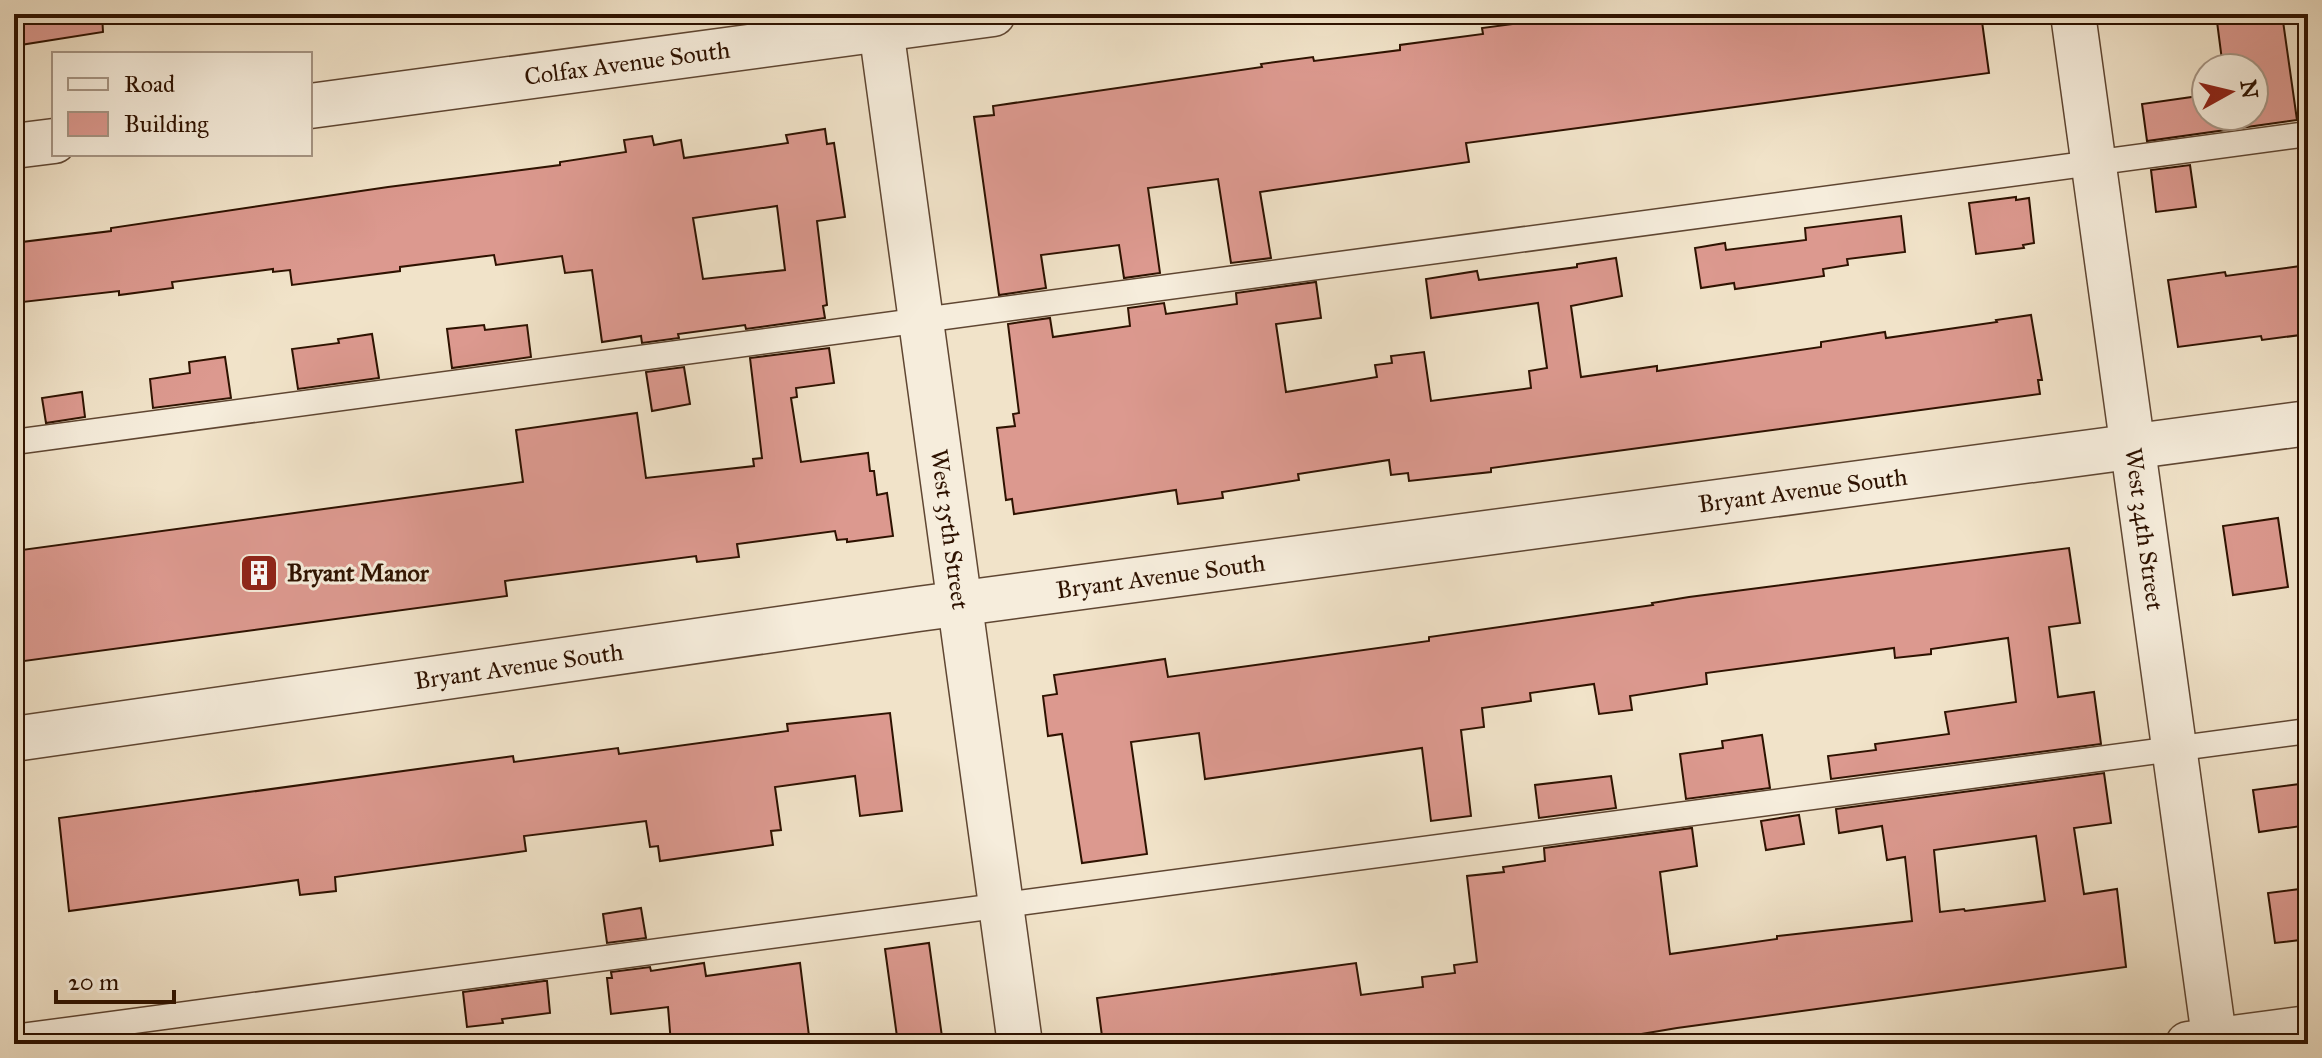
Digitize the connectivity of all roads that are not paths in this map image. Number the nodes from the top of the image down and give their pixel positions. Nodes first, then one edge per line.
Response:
1 (993, 14) edge
2 (2073, 14) edge
3 (880, 21) edge
4 (312, 106) edge
5 (2308, 134) edge
6 (52, 141) edge
7 (14, 146) edge
8 (2093, 161) junction
9 (921, 322) junction
10 (2308, 423) edge
11 (14, 442) edge
12 (2131, 446) junction
13 (960, 604) junction
14 (2308, 731) edge
15 (14, 739) edge
16 (2175, 748) junction
17 (1001, 906) junction
18 (2308, 1028) edge
19 (14, 1034) edge
20 (2206, 1043) edge
21 (1020, 1044) edge

1 - 3 street, Colfax Avenue South
2 - 8 street, West 34th Street
3 - 4 street, Colfax Avenue South
3 - 9 street, West 35th Street
5 - 8 lane
6 - 7 street
8 - 9 lane
8 - 12 street, West 34th Street
9 - 11 lane
9 - 13 street, West 35th Street
10 - 12 street, Bryant Avenue South
12 - 13 street, Bryant Avenue South
12 - 16 street, West 34th Street
13 - 15 street, Bryant Avenue South
13 - 17 street, West 35th Street
14 - 16 lane
16 - 17 lane
16 - 20 street, West 34th Street
17 - 19 lane
17 - 21 street, West 35th Street
18 - 20 street

